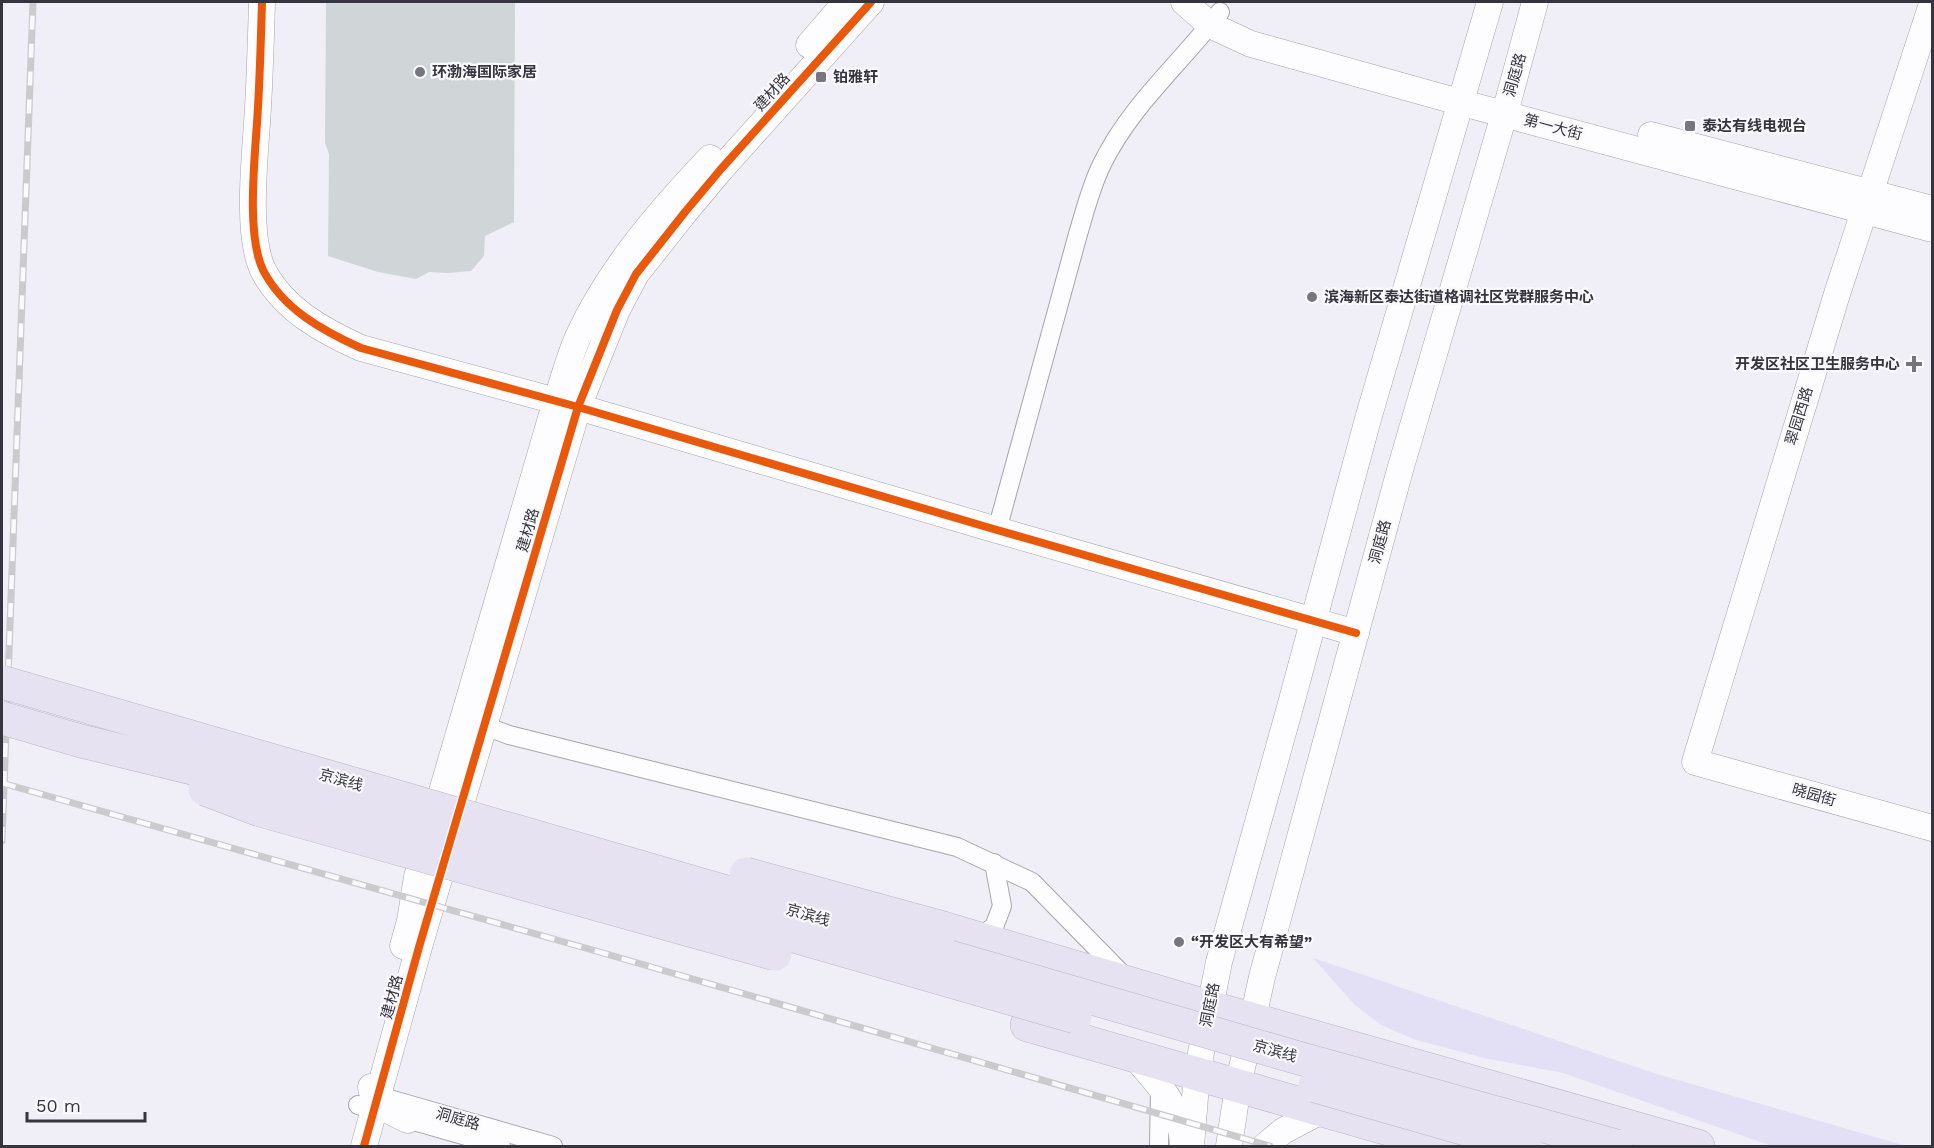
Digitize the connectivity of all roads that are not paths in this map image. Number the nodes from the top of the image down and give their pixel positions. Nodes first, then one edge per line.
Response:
1 (262, 2) edge
2 (846, 2) edge
3 (871, 2) edge
4 (1184, 2) edge
5 (1490, 2) edge
6 (1535, 2) edge
7 (1932, 4) edge
8 (1213, 13) edge
9 (1462, 94) junction
10 (1507, 106) junction
11 (1866, 202) junction
12 (1932, 209) edge
13 (1932, 229) edge
14 (567, 404) junction
15 (997, 530) junction
16 (1314, 621) junction
17 (1356, 633) junction
18 (2, 682) edge
19 (91, 707) junction
20 (2, 718) edge
21 (485, 726) junction
22 (81, 741) junction
23 (1695, 762) joint
24 (1932, 828) edge
25 (993, 863) junction
26 (978, 937) junction
27 (1133, 985) junction
28 (1210, 1007) junction
29 (1252, 1020) junction
30 (1133, 1055) junction
31 (380, 1059) junction
32 (1197, 1073) junction
33 (1161, 1085) junction
34 (1238, 1086) junction
35 (371, 1100) junction
36 (1321, 1111) junction
37 (412, 1113) junction
38 (347, 1146) edge
39 (364, 1146) edge
40 (501, 1146) edge
41 (554, 1146) edge
42 (1159, 1146) edge
43 (1183, 1146) edge
44 (1191, 1146) edge
45 (1229, 1146) edge
46 (1266, 1146) edge
47 (1449, 1146) edge
48 (1525, 1146) edge
49 (1616, 1146) edge
50 (1698, 1146) edge

1 - 14 street
2 - 14 street
3 - 14 street, 建材路
4 - 8 street, 第一大街
5 - 9 street, 洞庭路
6 - 10 street, 洞庭路
7 - 11 street, 翠园西路
8 - 9 street, 第一大街
8 - 15 street
9 - 10 street, 第一大街
9 - 16 street, 洞庭路
10 - 11 street, 第一大街
10 - 17 street, 洞庭路
11 - 12 street, 第一大街
11 - 13 street, 第一大街
11 - 23 street, 翠园西路
14 - 15 street
14 - 21 street, 建材路
14 - 31 street
15 - 16 street
16 - 17 street
16 - 28 street, 洞庭路
17 - 29 street, 洞庭路
18 - 19 highway, 京滨线, bridge
19 - 26 highway, bridge
19 - 49 highway, 京滨线, bridge
20 - 22 highway, 京滨线, bridge
21 - 25 street
21 - 31 street, 建材路
22 - 30 highway, bridge
22 - 48 highway, 京滨线, bridge
23 - 24 street, 晓园街
25 - 26 street
25 - 27 street
26 - 27 highway
27 - 28 highway
28 - 29 highway
28 - 32 street, 洞庭路
29 - 34 street, 洞庭路
29 - 50 highway
30 - 32 highway
30 - 33 street
31 - 35 street, 建材路
31 - 37 street
32 - 34 highway
32 - 44 street, 洞庭路
33 - 42 street
33 - 43 street
34 - 36 highway
34 - 45 street, 洞庭路
35 - 37 street
35 - 38 street
35 - 39 street, 建材路
36 - 46 street
36 - 47 highway
37 - 40 street, 洞庭路
37 - 41 street, 洞庭路

